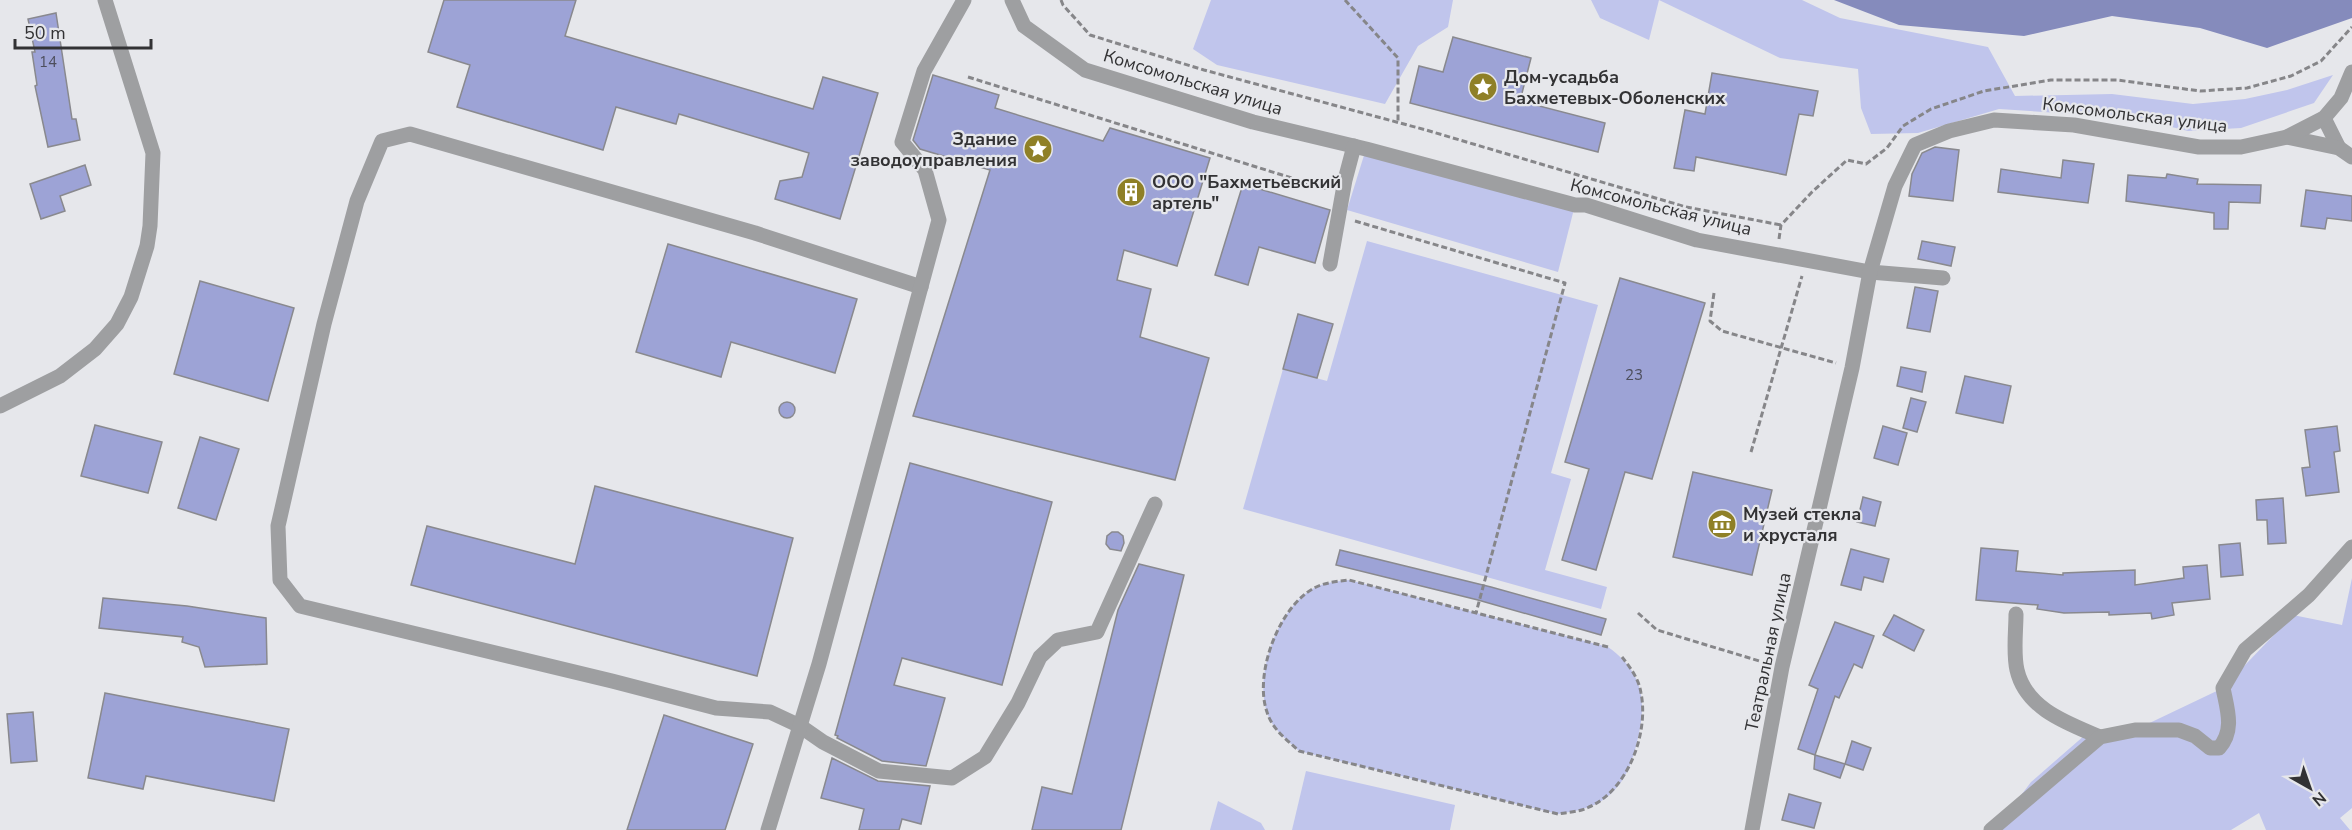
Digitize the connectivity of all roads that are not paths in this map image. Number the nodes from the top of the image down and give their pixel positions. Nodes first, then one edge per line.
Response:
1 (105, 0) edge
2 (964, 0) edge
3 (1012, 0) edge
4 (2352, 72) edge
5 (2324, 118) junction
6 (2287, 137) junction
7 (1354, 146) junction
8 (2339, 148) junction
9 (2352, 157) edge
10 (1330, 264) dead end
11 (1870, 272) junction
12 (1943, 278) dead end
13 (921, 287) junction
14 (0, 406) edge
15 (1155, 504) dead end
16 (2352, 547) edge
17 (2016, 614) dead end
18 (800, 726) junction
19 (2100, 737) junction
20 (768, 830) edge
21 (1752, 830) edge
22 (1991, 830) edge

1 - 14 street
2 - 13 street
3 - 7 street, Комсомольская улица
4 - 5 street
5 - 6 street
5 - 8 street
6 - 8 street
6 - 11 street, Комсомольская улица
7 - 10 street
7 - 11 street, Комсомольская улица
8 - 9 street
11 - 12 street
11 - 21 street, Театральная улица
13 - 18 street
13 - 18 street
15 - 18 street
16 - 19 street
17 - 19 street
18 - 20 street
19 - 22 street

